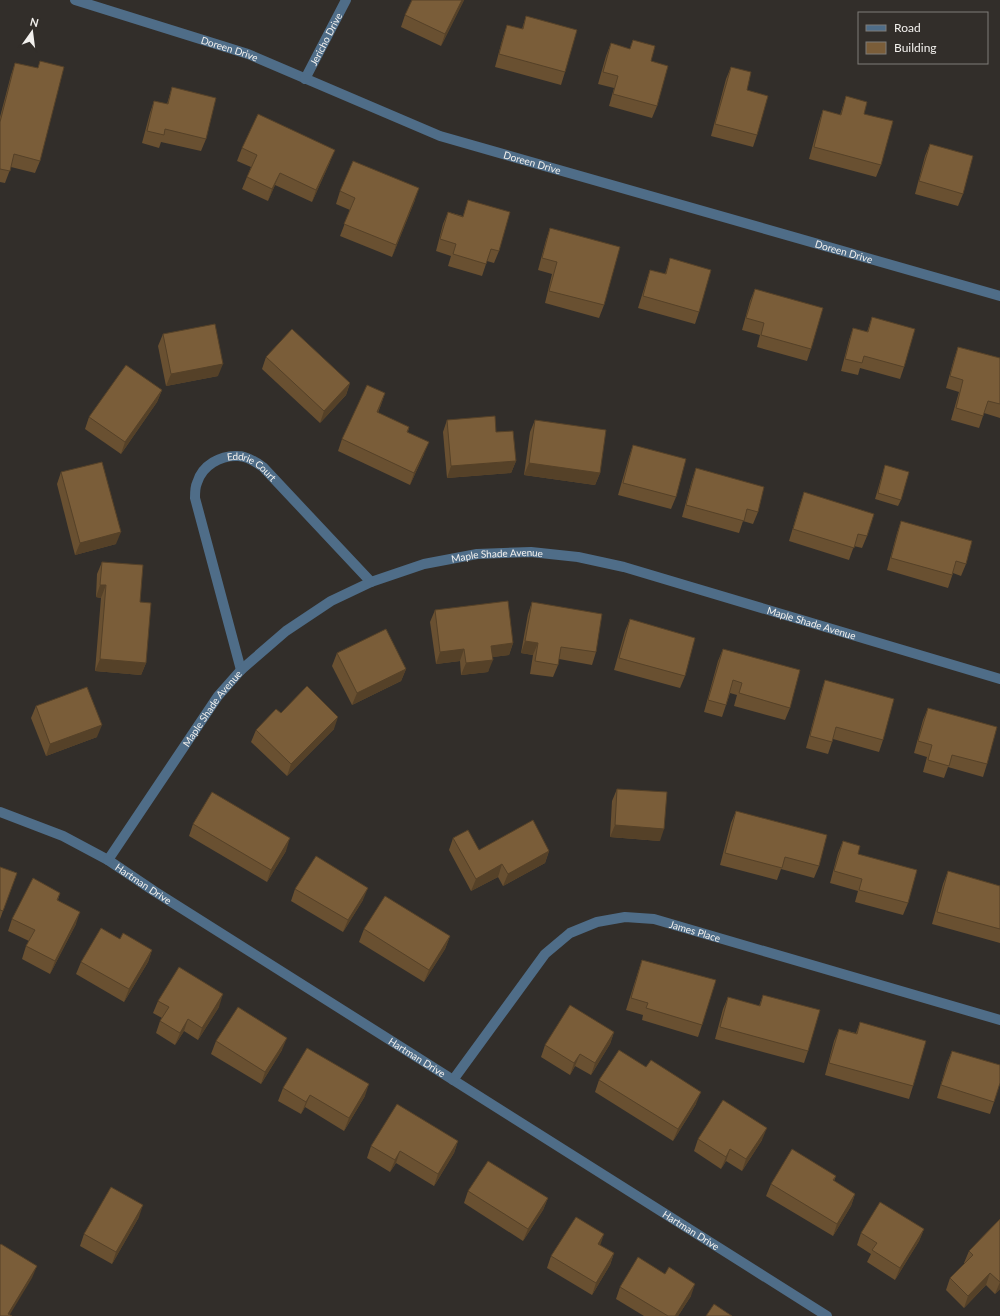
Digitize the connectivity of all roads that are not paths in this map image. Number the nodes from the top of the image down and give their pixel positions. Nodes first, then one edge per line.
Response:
1 (75, 0) edge
2 (346, 0) edge
3 (305, 79) junction
4 (1000, 296) edge
5 (371, 582) junction
6 (241, 670) junction
7 (1000, 679) edge
8 (0, 812) edge
9 (108, 860) junction
10 (1000, 1020) edge
11 (453, 1080) junction
12 (827, 1316) edge

1 - 3 street, Doreen Drive
2 - 3 street, Jericho Drive
3 - 4 street, Doreen Drive
5 - 6 street, Maple Shade Avenue
5 - 6 street, Eddrie Court
5 - 7 street, Maple Shade Avenue
6 - 9 street, Maple Shade Avenue
8 - 9 street, Hartman Drive
9 - 11 street, Hartman Drive
10 - 11 street, James Place
11 - 12 street, Hartman Drive

